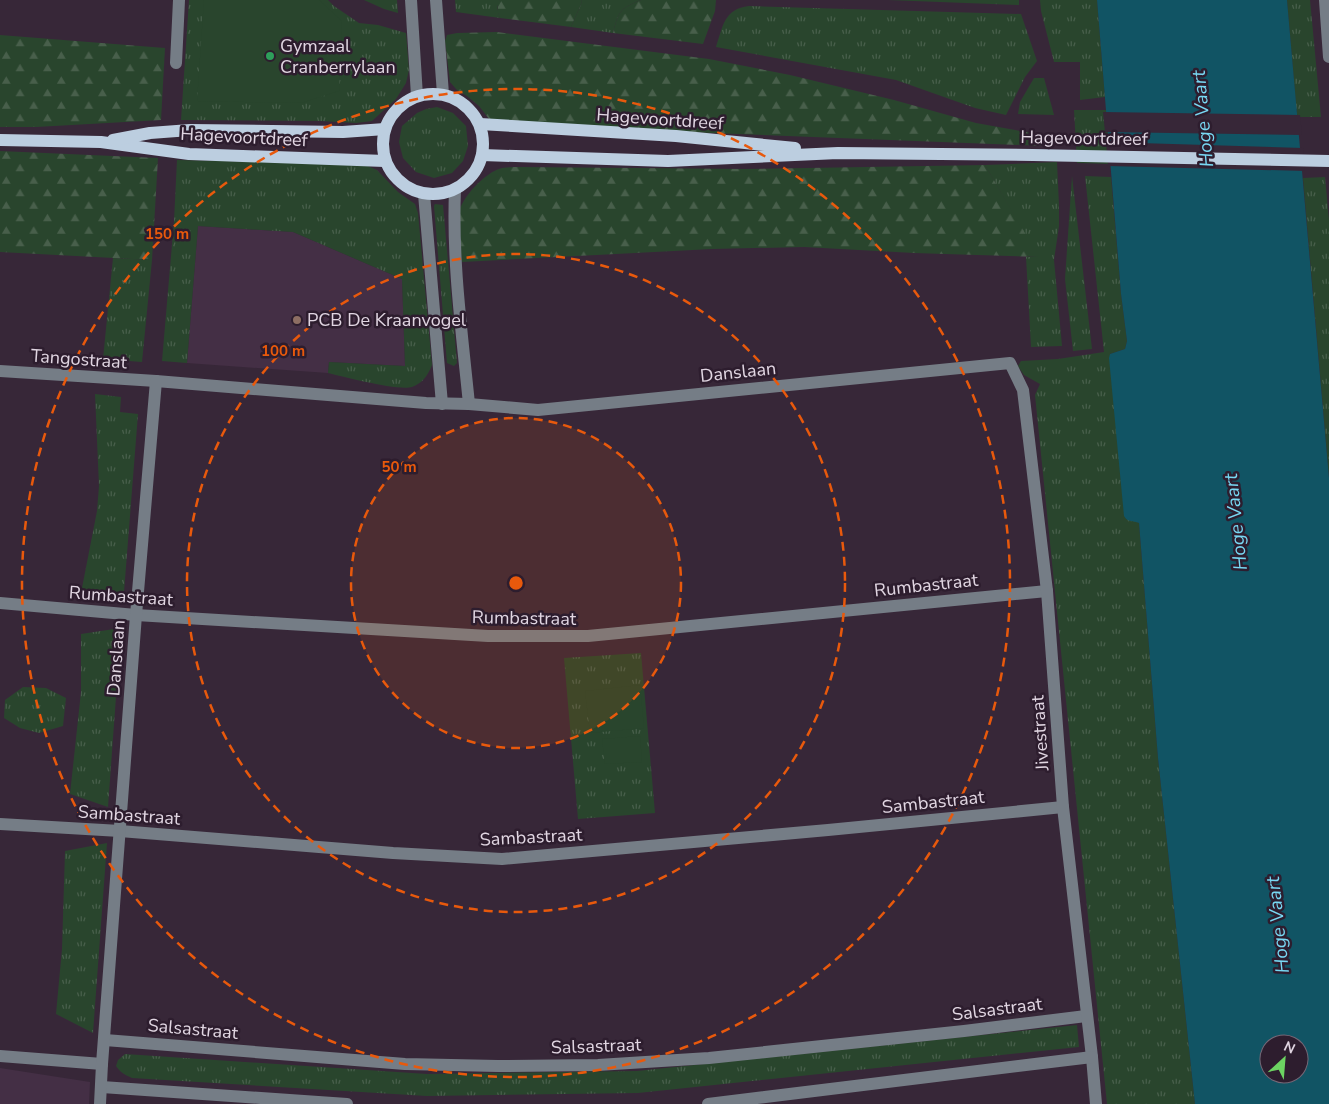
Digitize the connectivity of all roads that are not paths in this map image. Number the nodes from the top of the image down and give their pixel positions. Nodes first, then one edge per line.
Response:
1 (178, 0) edge
2 (411, 0) edge
3 (436, 0) edge
4 (1325, 0) edge
5 (1329, 57) edge
6 (176, 63) dead end
7 (443, 94) junction
8 (417, 96) junction
9 (480, 124) junction
10 (385, 129) junction
11 (0, 140) edge
12 (101, 142) junction
13 (838, 153) junction
14 (482, 155) junction
15 (385, 161) junction
16 (1329, 161) edge
17 (454, 190) junction
18 (424, 194) junction
19 (1010, 363) joint
20 (0, 371) edge
21 (156, 381) junction
22 (442, 404) junction
23 (469, 404) junction
24 (1047, 591) junction
25 (0, 603) edge
26 (136, 615) junction
27 (1063, 807) junction
28 (0, 824) edge
29 (120, 831) junction
30 (1086, 1016) junction
31 (105, 1040) junction
32 (0, 1056) edge
33 (1092, 1057) junction
34 (102, 1064) junction
35 (102, 1088) junction
36 (100, 1104) edge
37 (347, 1104) edge
38 (708, 1104) edge
39 (1096, 1104) edge

1 - 6 street
2 - 8 street
3 - 7 street
4 - 5 street
7 - 8 main road
7 - 9 main road
8 - 10 main road
9 - 13 main road, Hagevoortdreef
9 - 14 main road
10 - 12 main road, Hagevoortdreef
10 - 15 main road
11 - 12 main road, Hagevoortdreef
12 - 15 main road, Hagevoortdreef
13 - 14 main road, Hagevoortdreef
13 - 16 main road, Hagevoortdreef
14 - 17 main road
15 - 18 main road
17 - 18 main road
17 - 23 street
18 - 22 street
19 - 23 street, Danslaan
19 - 24 street, Jivestraat
20 - 21 street, Tangostraat
21 - 22 street, Danslaan
21 - 26 street, Danslaan
22 - 23 street, Danslaan
24 - 26 street, Rumbastraat
24 - 27 street, Jivestraat
25 - 26 street, Rumbastraat
26 - 29 street, Danslaan
27 - 29 street, Sambastraat
27 - 30 street, Jivestraat
28 - 29 street, Sambastraat
29 - 31 street, Danslaan
30 - 31 street, Salsastraat
30 - 33 street, Jivestraat
31 - 34 street, Danslaan
32 - 34 street
33 - 38 street
33 - 39 street, Jivestraat
34 - 35 street, Danslaan
35 - 36 street, Danslaan
35 - 37 street

